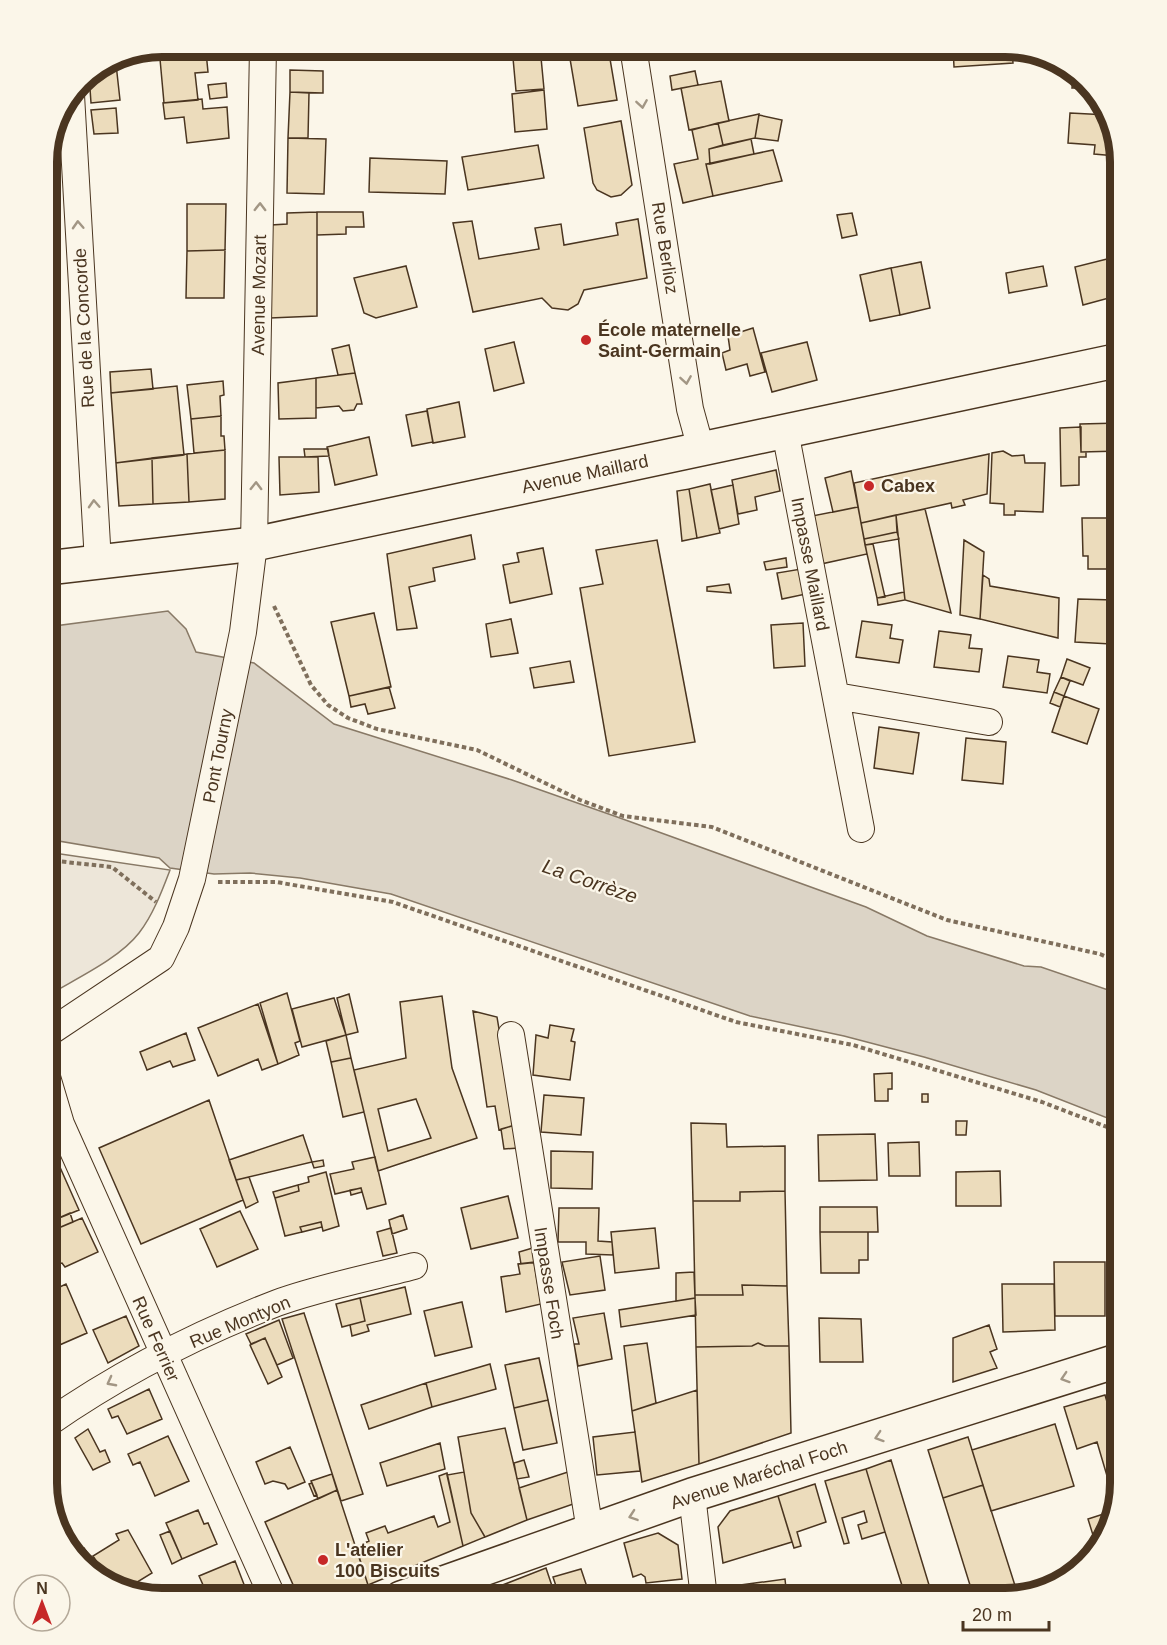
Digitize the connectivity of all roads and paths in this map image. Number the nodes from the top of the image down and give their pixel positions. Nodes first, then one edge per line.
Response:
1 (264, 57) edge
2 (635, 57) edge
3 (72, 109) edge
4 (1110, 362) edge
5 (785, 431) junction
6 (701, 449) junction
7 (254, 544) junction
8 (98, 562) junction
9 (57, 567) edge
10 (273, 603) dead end
11 (243, 632) joint
12 (836, 696) junction
13 (990, 722) dead end
14 (861, 829) dead end
15 (57, 861) edge
16 (224, 883) dead end
17 (164, 908) dead end
18 (1110, 958) edge
19 (57, 1027) edge
20 (511, 1035) dead end
21 (57, 1108) edge
22 (1110, 1128) edge
23 (414, 1266) dead end
24 (162, 1355) junction
25 (1110, 1363) edge
26 (57, 1416) edge
27 (692, 1495) junction
28 (590, 1531) junction
29 (268, 1588) edge
30 (429, 1588) edge
31 (703, 1588) edge

7 -> 1 street, Avenue Mozart
2 -> 6 street, Rue Berlioz
8 -> 3 street, Rue de la Concorde
4 - 5 main road, Avenue Maillard
5 - 6 main road, Avenue Maillard
5 - 12 street, Impasse Maillard
6 - 7 main road, Avenue Maillard
7 - 8 main road, Avenue Maillard
7 - 11 street, Avenue Mozart
8 - 9 main road, Avenue Maillard
10 - 18 path
11 - 19 street, Pont Tourny
12 - 13 street
12 - 14 street, Impasse Maillard
15 - 17 path
16 - 22 path
20 - 28 street, Impasse Foch
21 - 24 street, Rue Ferrier
23 - 24 street, Rue Montyon
24 -> 26 street, Rue Montyon
24 - 29 street, Rue Ferrier
25 -> 27 main road, Avenue Maréchal Foch
27 -> 28 main road, Avenue Maréchal Foch
27 - 31 street
28 - 30 main road, Avenue Maréchal Foch

